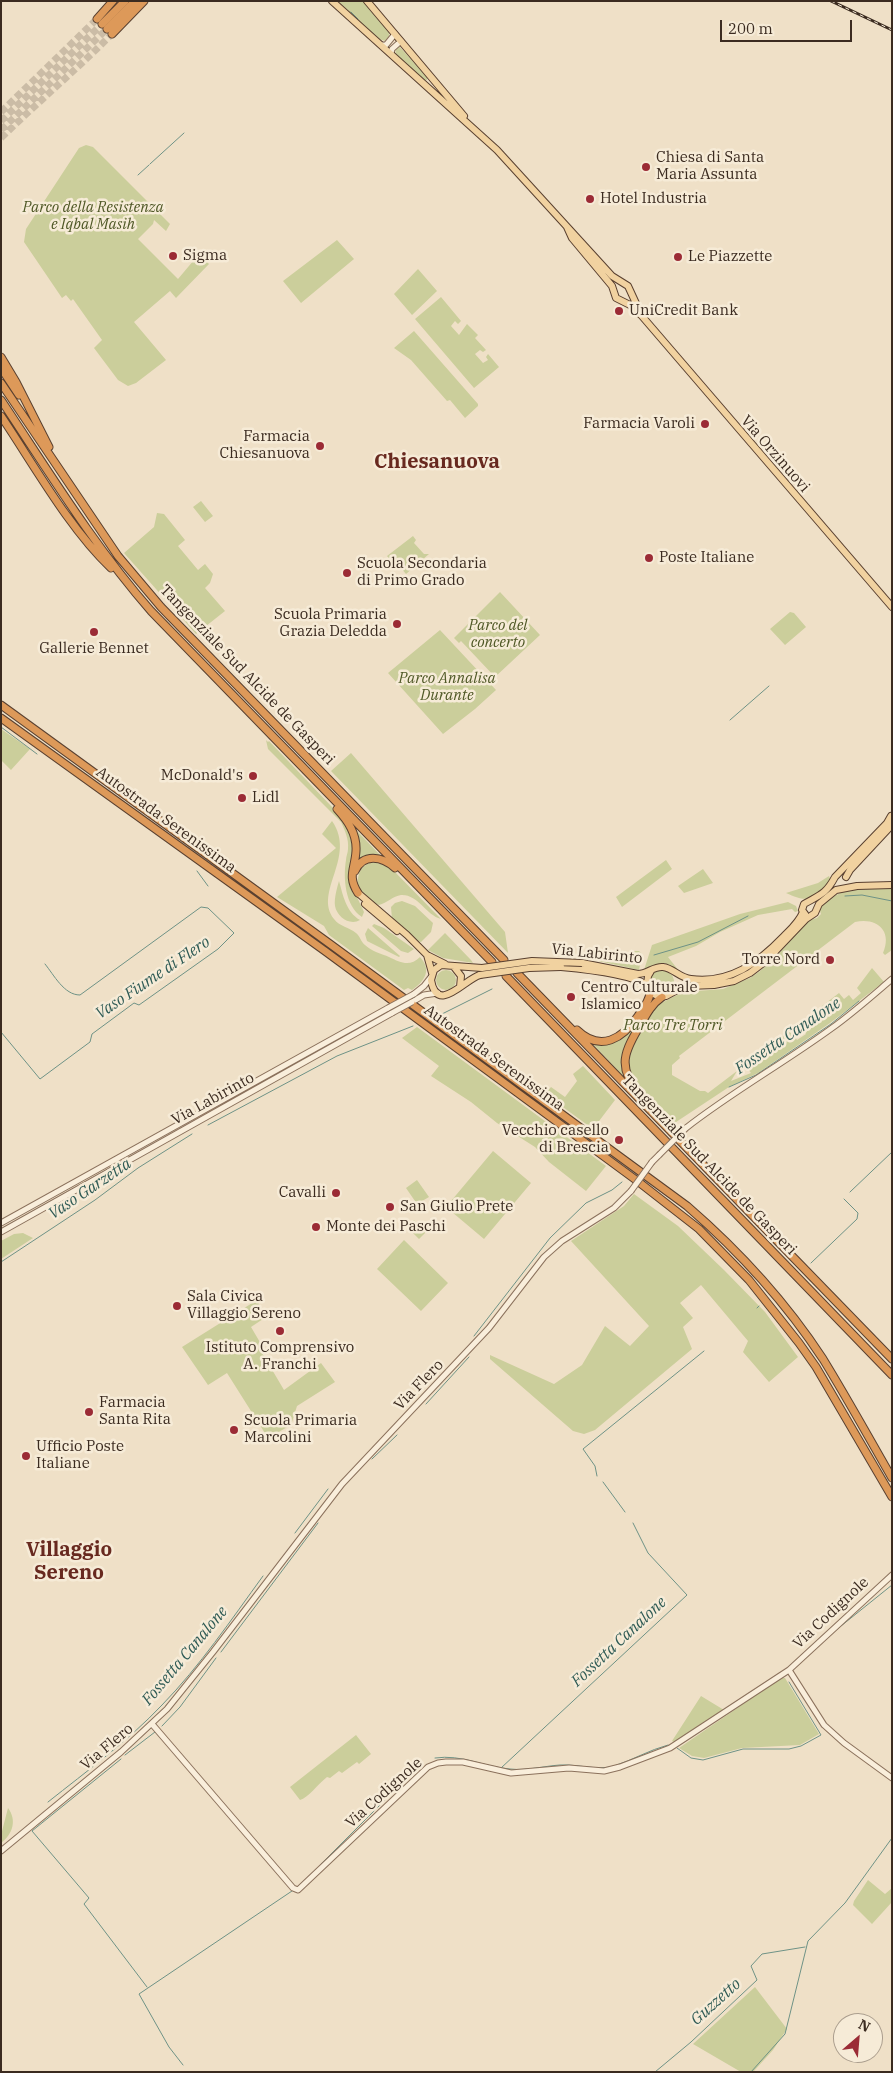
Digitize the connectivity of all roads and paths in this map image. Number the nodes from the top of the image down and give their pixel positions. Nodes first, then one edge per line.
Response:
1 (113, 1) edge
2 (135, 1) edge
3 (144, 1) edge
4 (332, 1) edge
5 (367, 1) edge
6 (126, 4) edge
7 (105, 26) junction
8 (395, 34) junction
9 (401, 41) junction
10 (382, 45) junction
11 (391, 53) junction
12 (468, 121) junction
13 (566, 227) junction
14 (623, 283) junction
15 (614, 288) junction
16 (630, 293) junction
17 (621, 300) junction
18 (641, 315) junction
19 (1, 357) edge
20 (1, 368) edge
21 (1, 383) edge
22 (1, 400) edge
23 (30, 409) junction
24 (1, 416) edge
25 (1, 421) edge
26 (16, 439) junction
27 (71, 487) junction
28 (128, 584) junction
29 (892, 607) edge
30 (1, 705) edge
31 (1, 718) edge
32 (329, 793) junction
33 (891, 814) edge
34 (892, 825) edge
35 (838, 875) junction
36 (352, 876) junction
37 (847, 879) junction
38 (892, 885) edge
39 (857, 886) junction
40 (838, 887) junction
41 (420, 888) junction
42 (358, 893) joint
43 (810, 901) junction
44 (817, 908) junction
45 (803, 912) junction
46 (811, 916) junction
47 (426, 954) junction
48 (504, 960) dead end
49 (492, 962) dead end
50 (449, 965) junction
51 (651, 971) junction
52 (674, 973) junction
53 (518, 974) dead end
54 (431, 975) junction
55 (506, 976) dead end
56 (892, 979) edge
57 (643, 981) junction
58 (458, 990) junction
59 (674, 991) junction
60 (438, 993) junction
61 (662, 997) junction
62 (551, 1007) junction
63 (390, 1011) junction
64 (661, 1123) junction
65 (1, 1223) edge
66 (1, 1232) edge
67 (892, 1359) edge
68 (892, 1375) edge
69 (892, 1478) edge
70 (892, 1497) edge
71 (892, 1575) edge
72 (789, 1670) junction
73 (152, 1724) junction
74 (892, 1778) edge
75 (1, 1850) edge

1 - 7 highway
2 - 6 highway
3 - 7 highway
4 - 10 main road, Via Orzinuovi
5 - 8 main road, Via Orzinuovi
6 - 7 highway
6 - 7 highway
8 - 9 main road, Via Orzinuovi
8 - 10 street
9 - 11 street
9 - 12 main road, Via Orzinuovi
10 - 11 main road, Via Orzinuovi
11 - 12 main road, Via Orzinuovi
12 - 13 main road, Via Orzinuovi
13 - 14 main road, Via Orzinuovi
13 - 15 main road, Via Orzinuovi
14 - 15 main road
14 - 16 main road, Via Orzinuovi
15 - 17 main road, Via Orzinuovi
16 - 17 main road
16 - 18 main road, Via Orzinuovi
17 - 18 main road, Via Orzinuovi
18 - 29 main road, Via Orzinuovi
19 - 23 highway
20 - 23 highway
21 - 27 highway, Tangenziale Sud Alcide de Gasperi
22 - 28 highway, Tangenziale Sud Alcide de Gasperi
23 - 27 highway
24 - 26 highway
25 - 26 highway
26 - 28 highway
27 - 48 highway, Tangenziale Sud Alcide de Gasperi
28 - 32 highway, Tangenziale Sud Alcide de Gasperi
30 - 69 highway, Autostrada Serenissima
31 - 70 highway, Autostrada Serenissima
32 - 36 highway
32 - 41 highway, Tangenziale Sud Alcide de Gasperi
33 - 35 main road
34 - 37 main road
35 - 37 main road
35 - 40 main road
36 - 41 highway
36 - 42 highway
37 - 39 main road
37 - 40 main road
38 - 39 main road
39 - 40 main road
40 - 43 main road
40 - 44 main road
41 - 49 highway, Tangenziale Sud Alcide de Gasperi
42 - 47 main road
43 - 44 main road
43 - 45 main road
44 - 46 main road
45 - 46 main road
45 - 52 main road, Via Labirinto
46 - 59 main road
47 - 50 main road
47 - 54 main road
50 - 54 main road, Via Labirinto
50 - 57 main road, Via Labirinto, bridge
50 - 58 main road
51 - 52 main road, Via Labirinto
51 - 57 main road, Via Labirinto
51 - 57 main road, Via Labirinto
52 - 59 main road
53 - 62 highway, Tangenziale Sud Alcide de Gasperi
54 - 60 main road
54 - 63 street, Via Labirinto, bridge
55 - 68 highway, Tangenziale Sud Alcide de Gasperi
56 - 73 street, Via Flero, bridge
57 - 58 main road, Via Labirinto, bridge
57 - 61 main road, Via Labirinto
57 - 62 highway
58 - 60 main road, Via Labirinto
59 - 61 main road
60 - 63 street, Via Labirinto, bridge
61 - 64 highway
62 - 64 highway, Tangenziale Sud Alcide de Gasperi
63 - 65 street, Via Labirinto
63 - 66 street, Via Labirinto
64 - 67 highway, Tangenziale Sud Alcide de Gasperi
71 - 72 street, Via Codignole
72 - 73 street, Via Codignole
72 - 74 street, Via Codignole
73 - 75 street, Via Flero

